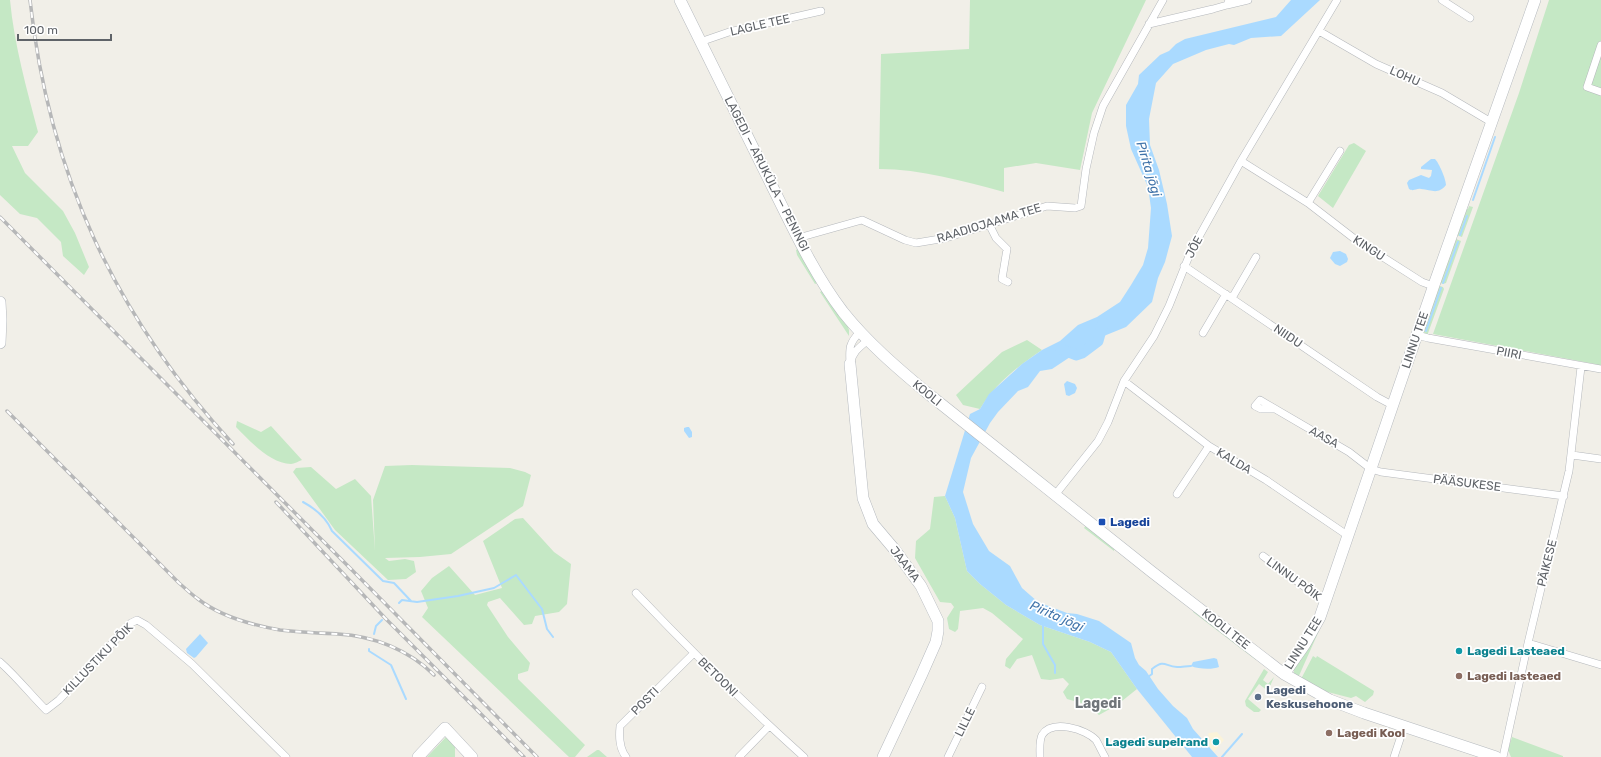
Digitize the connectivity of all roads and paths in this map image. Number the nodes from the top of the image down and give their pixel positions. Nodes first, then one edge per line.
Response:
1 (680, 0) edge
2 (1163, 0) edge
3 (1248, 0) edge
4 (1337, 0) edge
5 (1442, 0) edge
6 (1534, 0) edge
7 (1228, 2) edge
8 (821, 11) dead end
9 (1470, 18) dead end
10 (1149, 24) junction
11 (1319, 31) junction
12 (700, 42) junction
13 (1601, 44) edge
14 (1601, 92) edge
15 (1491, 122) junction
16 (1340, 151) dead end
17 (1241, 161) junction
18 (1308, 204) junction
19 (989, 224) junction
20 (798, 238) junction
21 (1256, 257) dead end
22 (1184, 266) junction
23 (1008, 282) dead end
24 (1433, 286) junction
25 (1229, 296) junction
26 (0, 302) edge
27 (860, 332) junction
28 (1203, 333) dead end
29 (1417, 335) junction
30 (868, 340) junction
31 (0, 342) edge
32 (850, 364) junction
33 (1581, 366) junction
34 (1601, 369) edge
35 (1124, 381) junction
36 (1392, 405) junction
37 (1274, 409) dead end
38 (989, 442) joint
39 (1209, 446) junction
40 (1572, 455) junction
41 (1601, 459) edge
42 (1371, 469) junction
43 (1177, 494) dead end
44 (1055, 495) junction
45 (1564, 496) junction
46 (1348, 535) junction
47 (1262, 556) dead end
48 (636, 593) dead end
49 (1325, 602) junction
50 (1528, 643) junction
51 (694, 653) junction
52 (0, 662) edge
53 (1601, 665) edge
54 (1284, 674) junction
55 (982, 687) dead end
56 (769, 726) junction
57 (1404, 727) junction
58 (286, 757) edge
59 (418, 757) edge
60 (472, 757) edge
61 (626, 757) edge
62 (739, 757) edge
63 (804, 757) edge
64 (882, 757) edge
65 (948, 757) edge
66 (1040, 757) edge
67 (1105, 757) edge
68 (1394, 757) edge
69 (1496, 757) edge
70 (1503, 757) edge

1 - 12 street, LAGEDI — ARUKÜLA — PENINGI
2 - 10 street, RAADIOJAAMA TEE
3 - 7 street
4 - 11 street, JÕE
5 - 9 street
6 - 15 street, LINNU TEE
7 - 10 street
8 - 12 street, LAGLE TEE
10 - 19 street, RAADIOJAAMA TEE
11 - 15 street, LOHU
11 - 17 street, JÕE
12 - 20 street, LAGEDI — ARUKÜLA — PENINGI
13 - 14 street
15 - 24 street, LINNU TEE
16 - 18 street
17 - 18 street, KINGU
17 - 22 street, JÕE
18 - 24 street, KINGU
19 - 20 street, RAADIOJAAMA TEE
19 - 23 street
20 - 27 street, LAGEDI — ARUKÜLA — PENINGI
21 - 25 street
22 - 25 street, NIIDU
22 - 35 street, JÕE
24 - 29 street, LINNU TEE
25 - 28 street
25 - 36 street, NIIDU
26 - 31 street
27 - 30 street, LAGEDI — ARUKÜLA — PENINGI
27 - 32 street, JAAMA
29 - 33 street, PIIRI
29 - 36 street, LINNU TEE
30 - 32 street
30 - 38 street, KOOLI
32 - 64 street, JAAMA
33 - 34 street, PIIRI
33 - 40 street, PÄIKESE
35 - 39 street, KALDA
35 - 44 street, JÕE
36 - 42 street, LINNU TEE
37 - 42 street, AASA
38 - 44 street, KOOLI TEE
39 - 43 street
39 - 46 street, KALDA
40 - 41 street
40 - 45 street, PÄIKESE
42 - 45 street, PÄÄSUKESE
42 - 46 street, LINNU TEE
44 - 54 street, KOOLI TEE
45 - 50 street, PÄIKESE
46 - 49 street, LINNU TEE
47 - 49 street, LINNU PÕIK
48 - 51 street, BETOONI
49 - 54 street, LINNU TEE
50 - 53 street
50 - 70 street, PÄIKESE
51 - 56 street, BETOONI
51 - 61 street, POSTI
52 - 58 street, KILLUSTIKU PÕIK
54 - 57 street, KOOLI TEE
55 - 65 street, LILLE
56 - 62 street
56 - 63 street, BETOONI
57 - 68 street
57 - 69 street, KOOLI TEE
59 - 60 street
66 - 67 street

